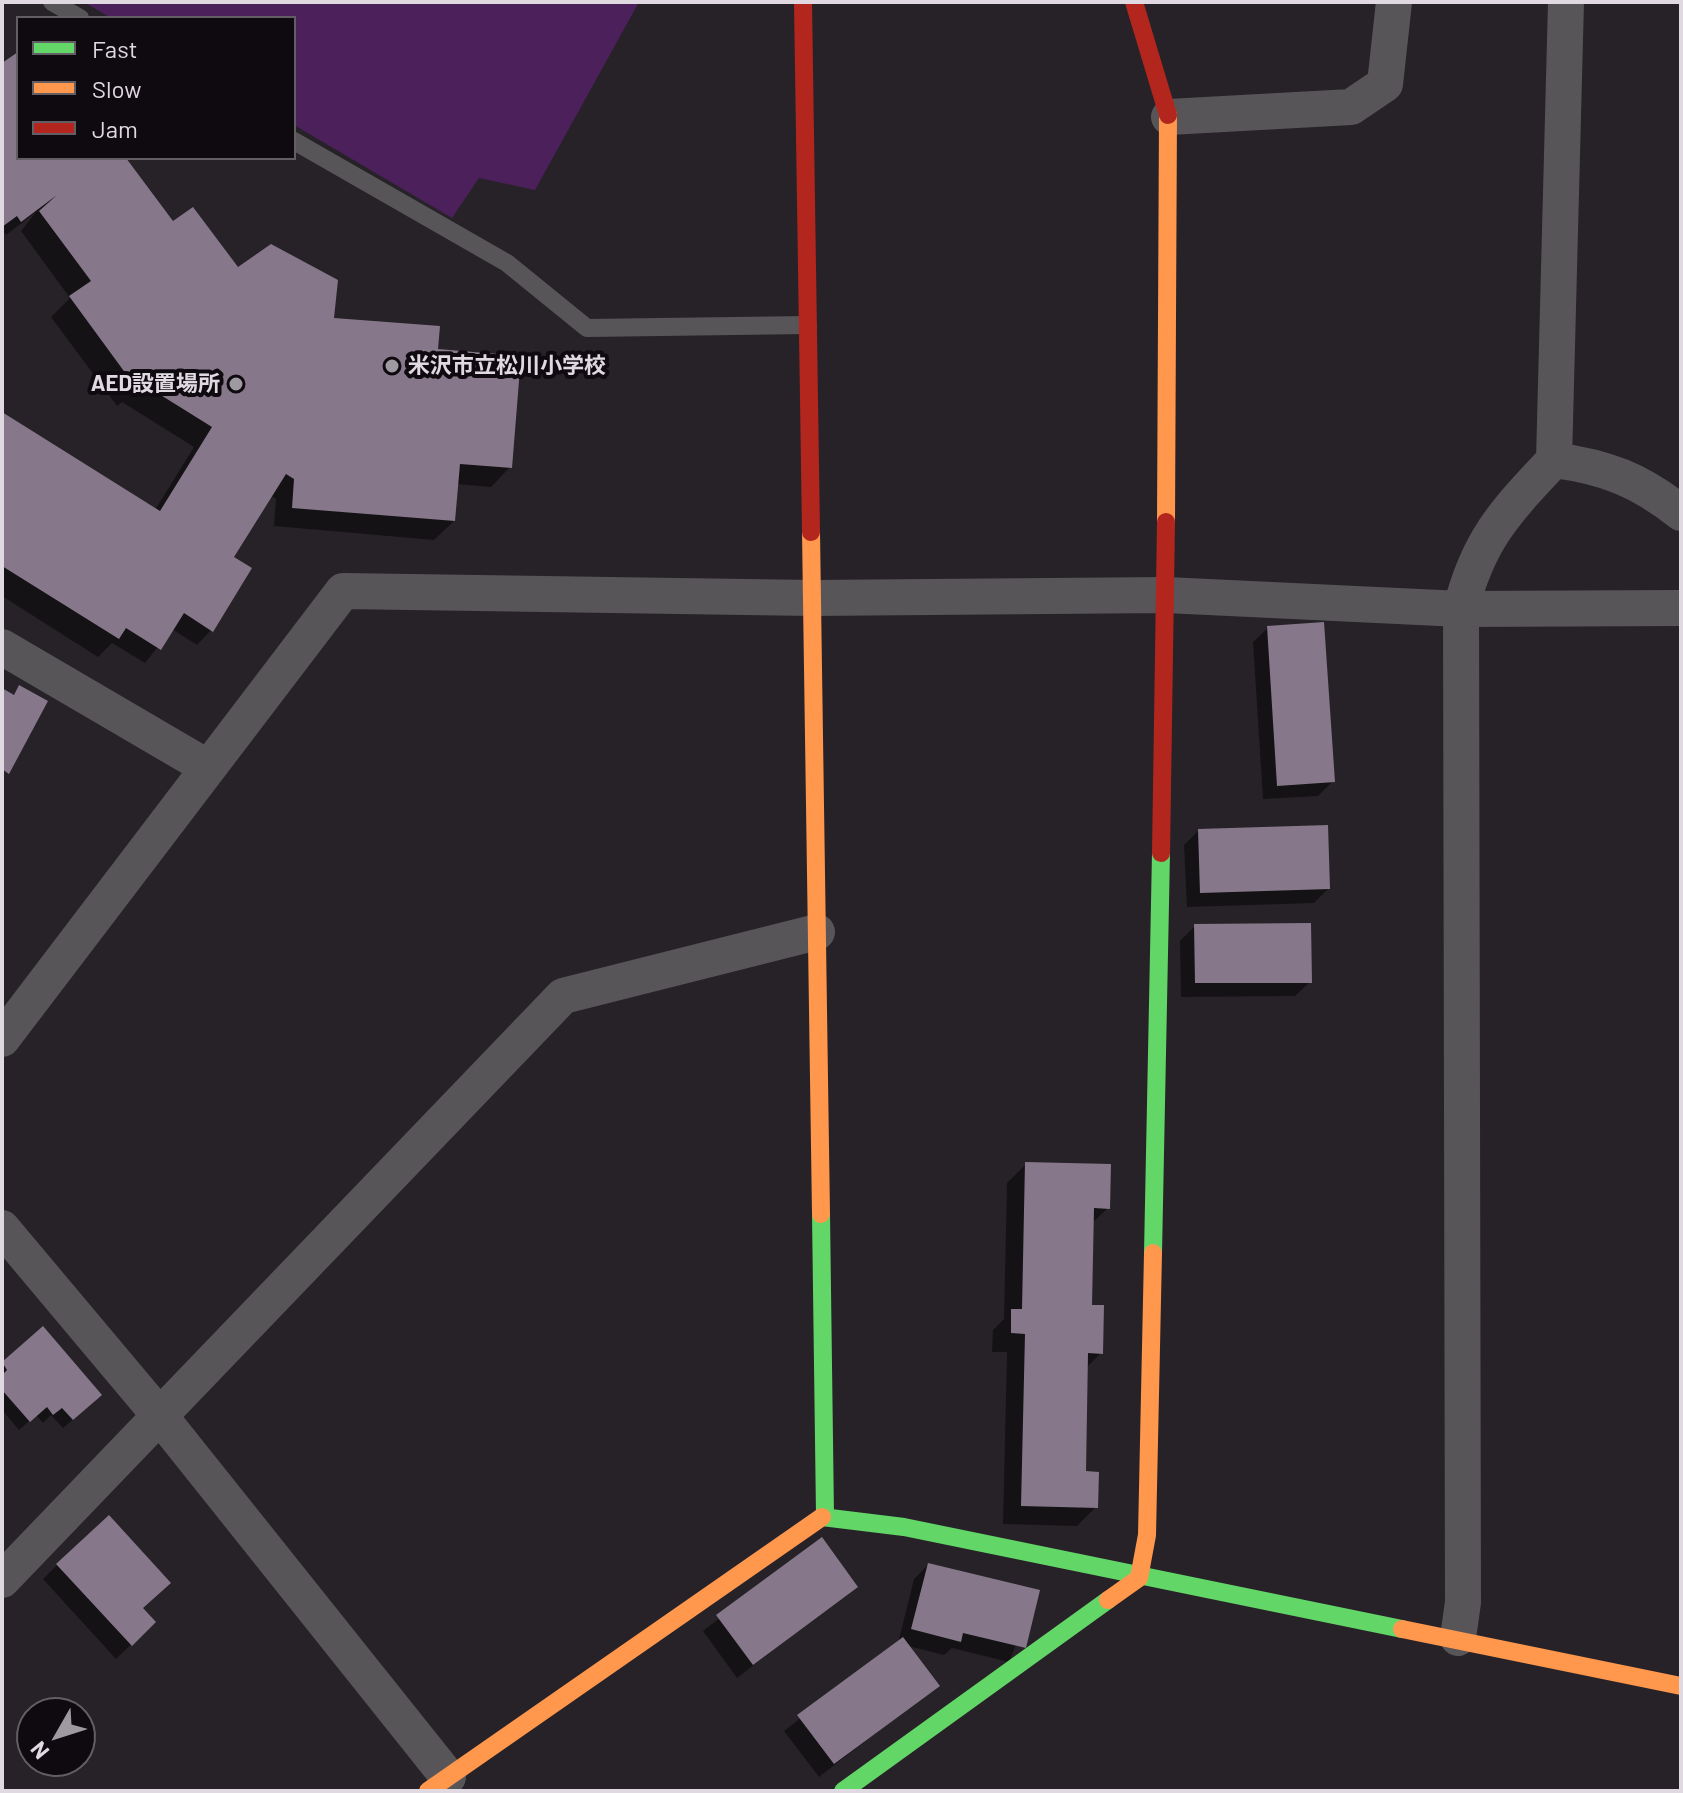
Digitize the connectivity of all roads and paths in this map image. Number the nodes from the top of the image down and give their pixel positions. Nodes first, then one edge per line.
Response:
1 (52, 2) edge
2 (803, 2) edge
3 (1134, 2) edge
4 (1394, 2) edge
5 (1566, 2) edge
6 (76, 16) edge
7 (1169, 117) junction
8 (296, 142) edge
9 (808, 325) junction
10 (1554, 460) junction
11 (1681, 513) edge
12 (1166, 595) junction
13 (812, 598) junction
14 (1681, 608) edge
15 (1461, 609) junction
16 (2, 647) edge
17 (207, 767) junction
18 (817, 932) junction
19 (2, 1039) edge
20 (2, 1228) edge
21 (159, 1415) junction
22 (825, 1515) junction
23 (1139, 1578) junction
24 (2, 1580) edge
25 (1458, 1638) junction
26 (1681, 1686) edge
27 (438, 1784) edge
28 (843, 1791) edge

1 - 6 lane
2 - 9 street
3 - 7 street
4 - 7 street
5 - 10 street
7 - 12 street
8 - 9 lane
9 - 13 street
10 - 11 street
10 - 15 street
12 - 13 street
12 - 15 street
12 - 23 street
13 - 17 street
13 - 18 street
14 - 15 street
15 - 25 street
16 - 17 street
17 - 19 street
18 - 21 street
18 - 22 street
20 - 21 street
21 - 24 street
21 - 27 street
22 - 23 street
22 - 27 street
23 - 25 street
23 - 28 street
25 - 26 street

